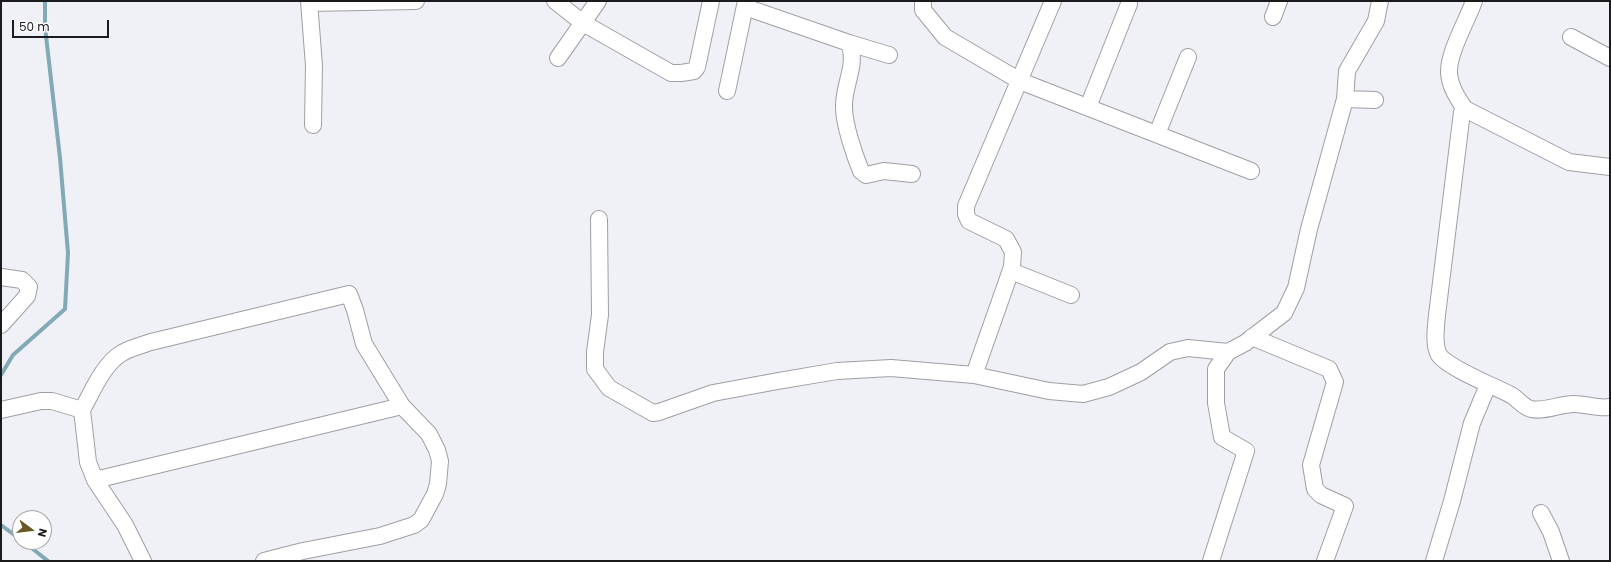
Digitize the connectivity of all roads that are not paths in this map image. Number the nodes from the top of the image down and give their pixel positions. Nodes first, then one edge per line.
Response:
1 (416, 1) edge
2 (555, 1) edge
3 (598, 1) edge
4 (711, 1) edge
5 (923, 1) edge
6 (1053, 1) edge
7 (1279, 1) edge
8 (1380, 1) edge
9 (1474, 1) edge
10 (309, 2) edge
11 (746, 4) edge
12 (1129, 4) dead end
13 (1273, 17) dead end
14 (583, 23) junction
15 (1571, 37) dead end
16 (849, 43) junction
17 (889, 55) dead end
18 (1188, 57) dead end
19 (558, 58) dead end
20 (1610, 58) edge
21 (1020, 81) junction
22 (728, 91) dead end
23 (1346, 99) junction
24 (1375, 100) dead end
25 (1088, 107) junction
26 (1465, 109) junction
27 (313, 125) dead end
28 (1157, 134) junction
29 (1610, 167) edge
30 (1251, 171) dead end
31 (912, 174) dead end
32 (599, 219) dead end
33 (1011, 271) junction
34 (1, 277) edge
35 (1071, 295) dead end
36 (1, 325) edge
37 (1252, 337) junction
38 (1228, 352) junction
39 (974, 375) junction
40 (1488, 385) junction
41 (402, 406) junction
42 (1610, 407) edge
43 (1, 410) edge
44 (82, 410) junction
45 (95, 480) junction
46 (1541, 514) dead end
47 (304, 556) edge
48 (143, 561) edge
49 (264, 561) edge
50 (1211, 561) edge
51 (1325, 561) edge
52 (1434, 561) edge
53 (1561, 561) edge

1 - 10 street
2 - 14 street
3 - 14 street
4 - 14 street
5 - 21 street
6 - 21 street
7 - 13 street
8 - 23 street
9 - 26 street
10 - 27 street
11 - 16 street
11 - 22 street
12 - 25 street
14 - 19 street
15 - 20 street
16 - 17 street
16 - 31 street
18 - 28 street
21 - 25 street
21 - 33 street
23 - 24 street
23 - 37 street
25 - 28 street
26 - 29 street
26 - 40 street
28 - 30 street
32 - 39 street
33 - 35 street
33 - 39 street
34 - 36 street
37 - 38 street
37 - 51 street
38 - 39 street
38 - 50 street
40 - 42 street
40 - 52 street
41 - 44 street
41 - 45 street
41 - 47 street
43 - 44 street
44 - 45 street
45 - 48 street
46 - 53 street
47 - 49 street

